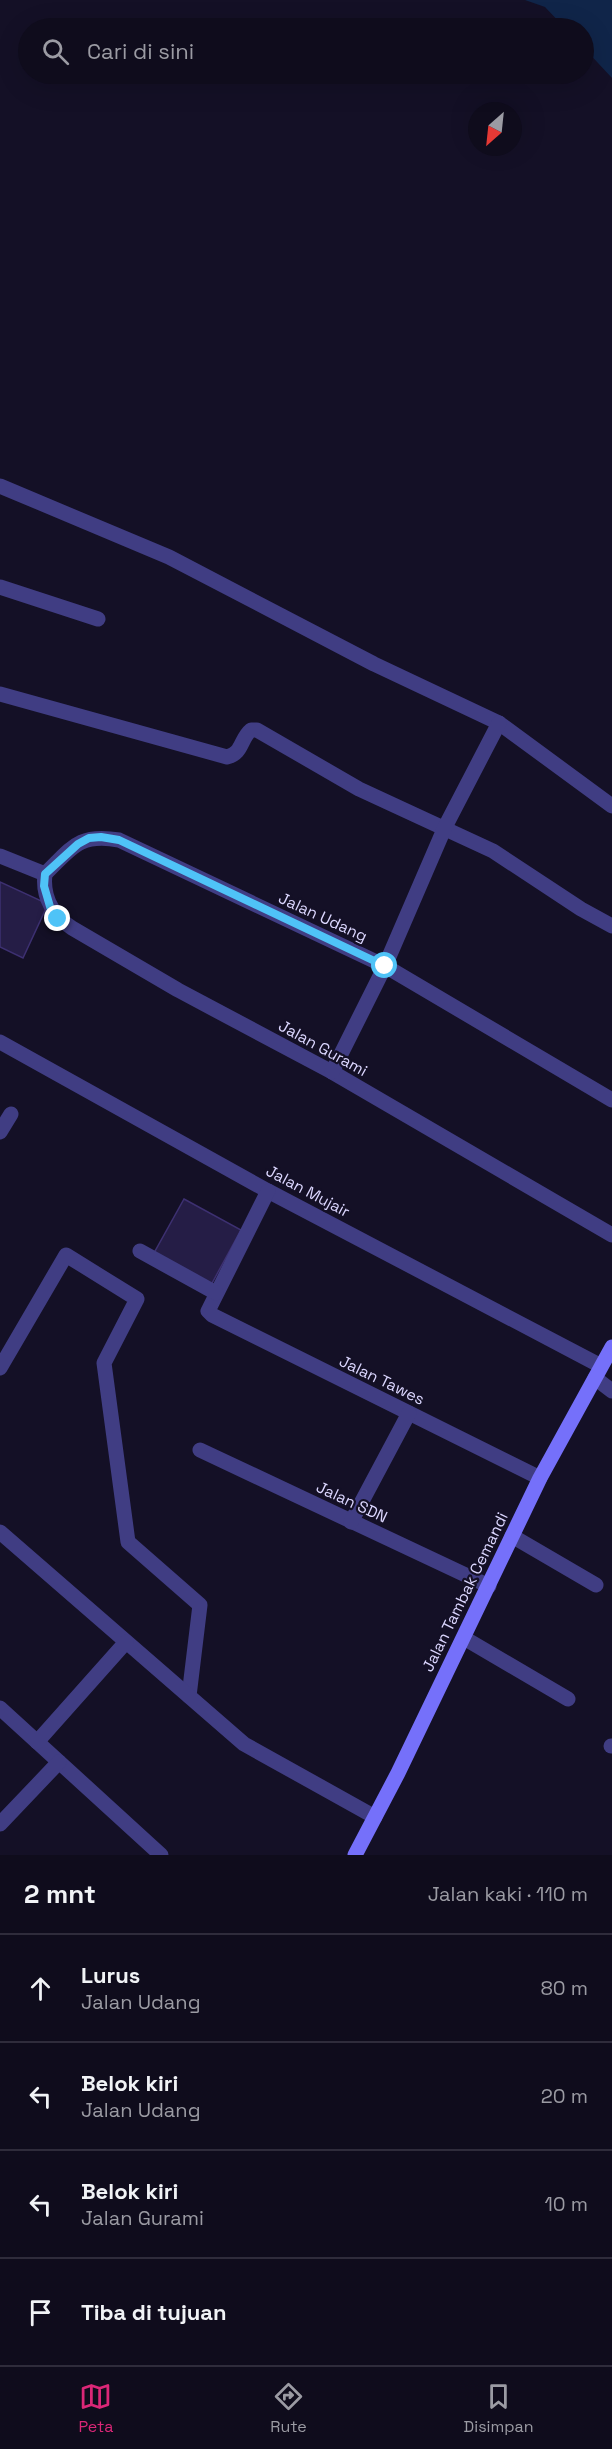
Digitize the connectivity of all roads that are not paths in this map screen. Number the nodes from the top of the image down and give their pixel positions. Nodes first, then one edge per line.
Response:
1 (0, 486) edge
2 (0, 587) edge
3 (98, 619) dead end
4 (0, 694) edge
5 (499, 723) junction
6 (612, 806) edge
7 (445, 827) junction
8 (0, 856) edge
9 (45, 874) junction
10 (612, 926) edge
11 (385, 966) junction
12 (0, 1042) edge
13 (332, 1072) junction
14 (612, 1100) edge
15 (11, 1113) dead end
16 (0, 1132) edge
17 (268, 1191) junction
18 (612, 1235) edge
19 (140, 1251) dead end
20 (216, 1293) junction
21 (612, 1347) edge
22 (0, 1368) edge
23 (598, 1372) junction
24 (612, 1391) edge
25 (409, 1413) junction
26 (200, 1450) dead end
27 (540, 1478) junction
28 (351, 1522) junction
29 (0, 1533) edge
30 (512, 1536) junction
31 (596, 1585) dead end
32 (489, 1586) junction
33 (464, 1638) junction
34 (126, 1642) junction
35 (189, 1696) junction
36 (568, 1699) dead end
37 (0, 1708) edge
38 (37, 1742) junction
39 (59, 1762) junction
40 (375, 1816) junction
41 (0, 1824) edge
42 (161, 1855) edge
43 (355, 1855) edge

1 - 5 street
2 - 3 street
4 - 7 street
5 - 6 street
5 - 7 street
7 - 10 street
7 - 11 street
8 - 9 street
9 - 11 street, Jalan Udang
9 - 13 street, Jalan Gurami
11 - 13 street
11 - 14 street, Jalan Udang
12 - 17 street, Jalan Mujair
13 - 18 street, Jalan Gurami
15 - 16 street
17 - 20 street
17 - 23 street, Jalan Mujair
19 - 20 street
20 - 25 street, Jalan Tawes
21 - 23 street, Jalan Tambak Cemandi
22 - 35 street
23 - 24 street, Jalan Mujair
23 - 27 street, Jalan Tambak Cemandi
25 - 27 street, Jalan Tawes
25 - 28 street
26 - 28 street, Jalan SDN
27 - 30 street, Jalan Tambak Cemandi
28 - 32 street, Jalan SDN
29 - 34 street
30 - 31 street
30 - 32 street, Jalan Tambak Cemandi
32 - 33 street, Jalan Tambak Cemandi
33 - 36 street
33 - 40 street, Jalan Tambak Cemandi
34 - 35 street
34 - 38 street
35 - 40 street
37 - 38 street
38 - 39 street
39 - 41 street
39 - 42 street
40 - 43 street, Jalan Tambak Cemandi

